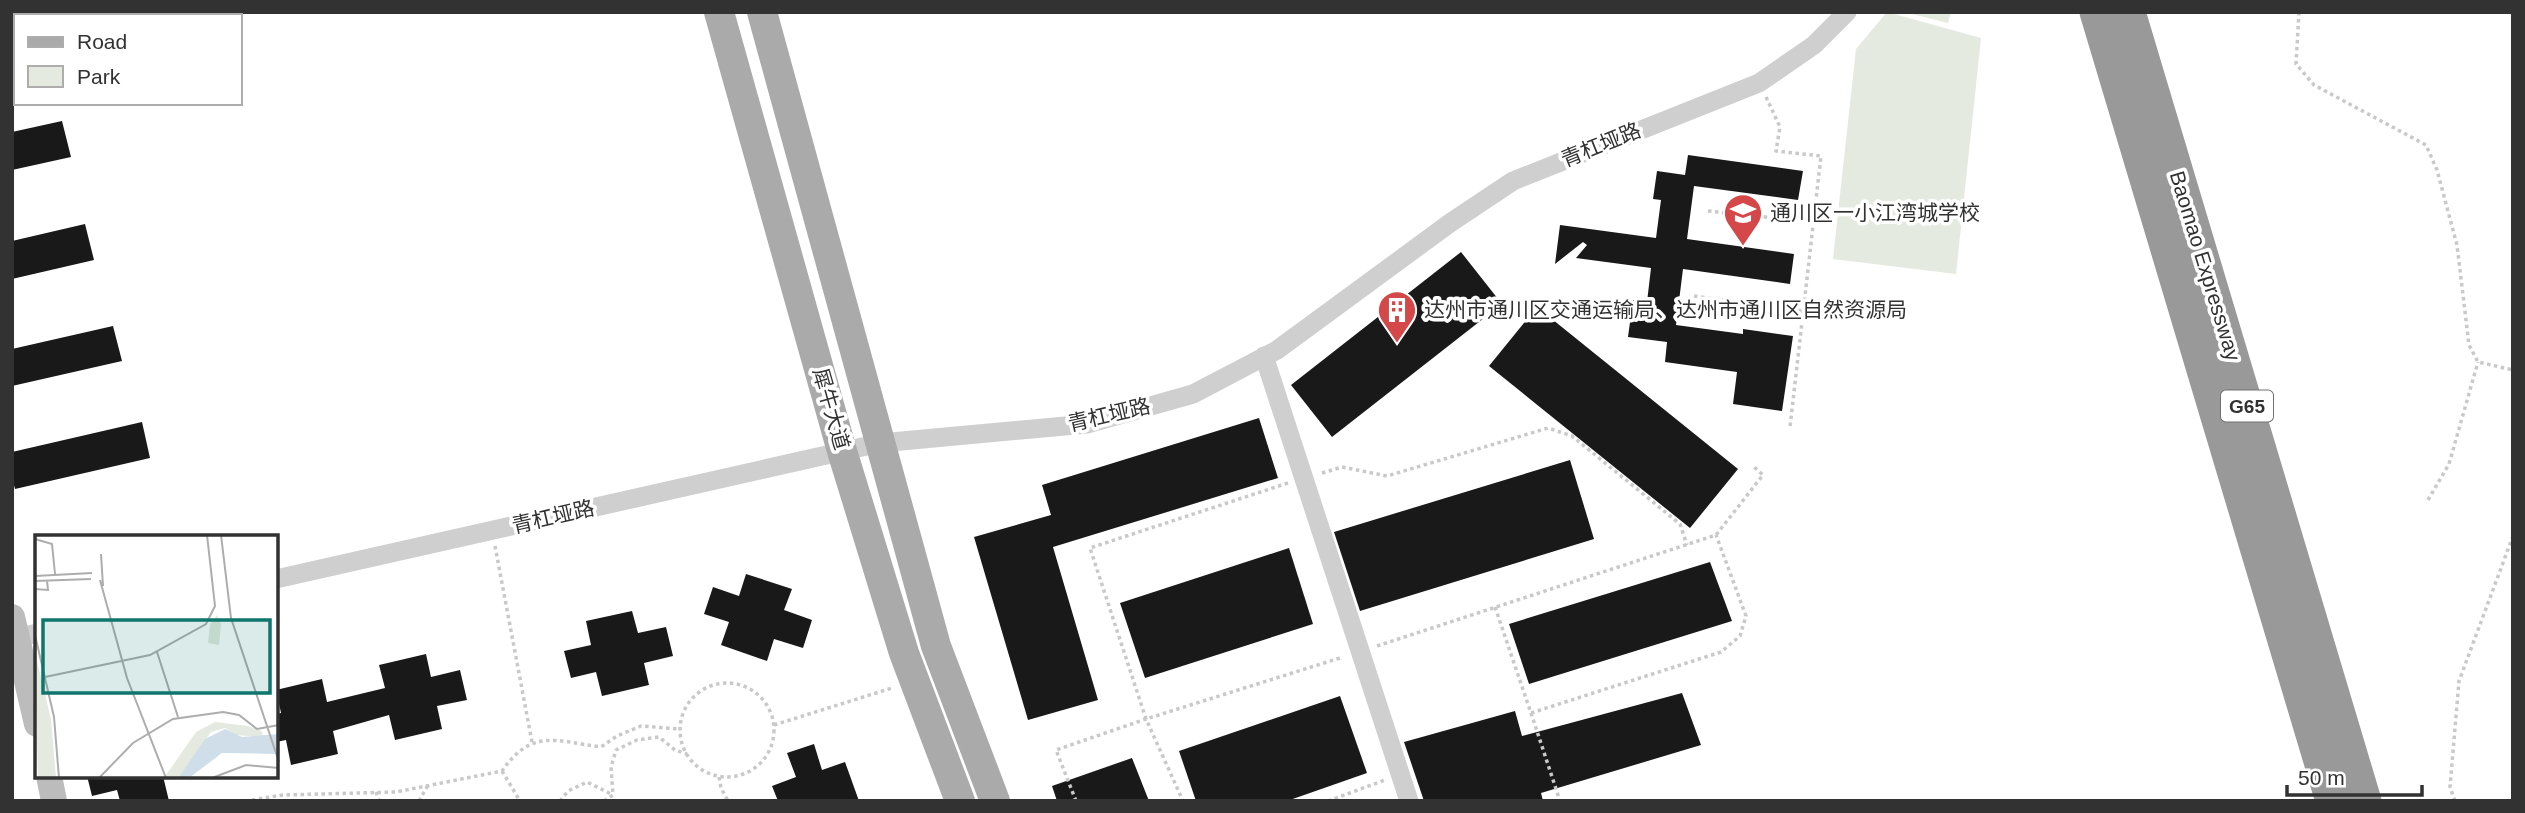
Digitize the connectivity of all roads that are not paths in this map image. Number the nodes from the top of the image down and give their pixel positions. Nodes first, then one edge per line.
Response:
1 (719, 12) edge
2 (762, 12) edge
3 (1847, 12) edge
4 (2096, 12) edge
5 (2129, 12) edge
6 (1264, 356) junction
7 (880, 443) junction
8 (842, 451) junction
9 (278, 579) edge
10 (22, 629) edge
11 (35, 711) edge
12 (49, 778) edge
13 (54, 801) edge
14 (960, 801) edge
15 (995, 801) edge
16 (1409, 801) edge
17 (2332, 801) edge
18 (2365, 801) edge

1 - 8 main road, 犀牛大道
2 - 7 main road, 犀牛大道
3 - 6 street, 青杠垭路
4 - 17 highway, Baomao Expressway / G65
5 - 18 highway, Baomao Expressway / G65
6 - 7 street, 青杠垭路
6 - 16 street
7 - 8 street, 青杠垭路
7 - 15 main road, 犀牛大道
8 - 9 street, 青杠垭路
8 - 14 main road, 犀牛大道
10 - 11 street
12 - 13 street

